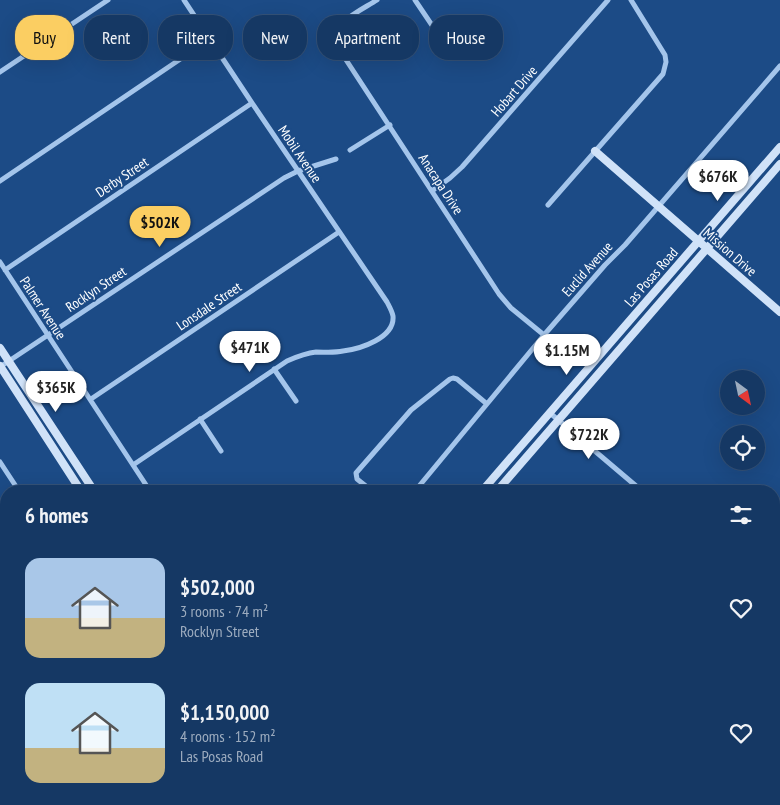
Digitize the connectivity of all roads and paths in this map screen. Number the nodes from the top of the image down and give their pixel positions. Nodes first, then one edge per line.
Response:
1 (108, 0) edge
2 (184, 0) edge
3 (377, 0) edge
4 (415, 0) edge
5 (608, 0) edge
6 (631, 0) edge
7 (194, 15) edge
8 (429, 21) edge
9 (179, 60) edge
10 (224, 60) edge
11 (780, 66) edge
12 (0, 72) edge
13 (252, 103) junction
14 (390, 125) junction
15 (780, 148) edge
16 (350, 150) dead end
17 (595, 151) junction
18 (336, 159) dead end
19 (780, 164) edge
20 (298, 171) junction
21 (0, 181) edge
22 (432, 191) junction
23 (548, 205) dead end
24 (658, 207) junction
25 (339, 232) junction
26 (699, 242) junction
27 (708, 248) junction
28 (0, 262) edge
29 (5, 270) junction
30 (780, 312) edge
31 (48, 335) junction
32 (544, 335) junction
33 (0, 348) edge
34 (9, 361) junction
35 (0, 366) edge
36 (274, 369) junction
37 (91, 399) junction
38 (296, 401) dead end
39 (487, 404) junction
40 (550, 413) junction
41 (200, 419) junction
42 (558, 420) junction
43 (221, 451) dead end
44 (1, 465) edge
45 (133, 465) junction
46 (15, 485) edge
47 (77, 485) edge
48 (90, 485) edge
49 (146, 485) edge
50 (365, 485) edge
51 (420, 485) edge
52 (487, 485) edge
53 (501, 485) edge
54 (635, 485) edge

1 - 12 street
2 - 7 street, Mobil Avenue
3 - 14 street, Anacapa Drive
4 - 8 street
5 - 22 street, Hobart Drive
6 - 17 street
9 - 21 street
10 - 13 street, Mobil Avenue
11 - 24 street, Euclid Avenue
13 - 20 street, Mobil Avenue
13 - 29 street, Derby Street
14 - 16 street
14 - 22 street, Anacapa Drive
15 - 26 main road, Las Posas Road
17 - 23 street
17 - 24 main road, Mission Drive
18 - 20 street, Rocklyn Street
19 - 27 main road, Las Posas Road
20 - 25 street, Mobil Avenue
20 - 31 street, Rocklyn Street
22 - 32 street, Anacapa Drive
24 - 26 main road, Mission Drive
24 - 32 street, Euclid Avenue
25 - 36 street, Mobil Avenue
25 - 37 street, Lonsdale Street
26 - 27 main road, Mission Drive
26 - 40 main road, Las Posas Road
27 - 30 main road, Mission Drive
27 - 42 main road, Las Posas Road
28 - 29 street, Palmer Avenue
29 - 31 street, Palmer Avenue
31 - 34 street, Rocklyn Street
31 - 37 street, Palmer Avenue
32 - 39 street, Euclid Avenue
33 - 34 main road
34 - 35 street, Rocklyn Street
34 - 48 main road
35 - 47 main road
36 - 38 street
36 - 41 street
37 - 45 street, Palmer Avenue
39 - 50 street
39 - 51 street, Euclid Avenue
40 - 42 street
40 - 52 main road, Las Posas Road
41 - 43 street
41 - 45 street
42 - 53 main road, Las Posas Road
42 - 54 street
44 - 46 street
45 - 49 street, Palmer Avenue

